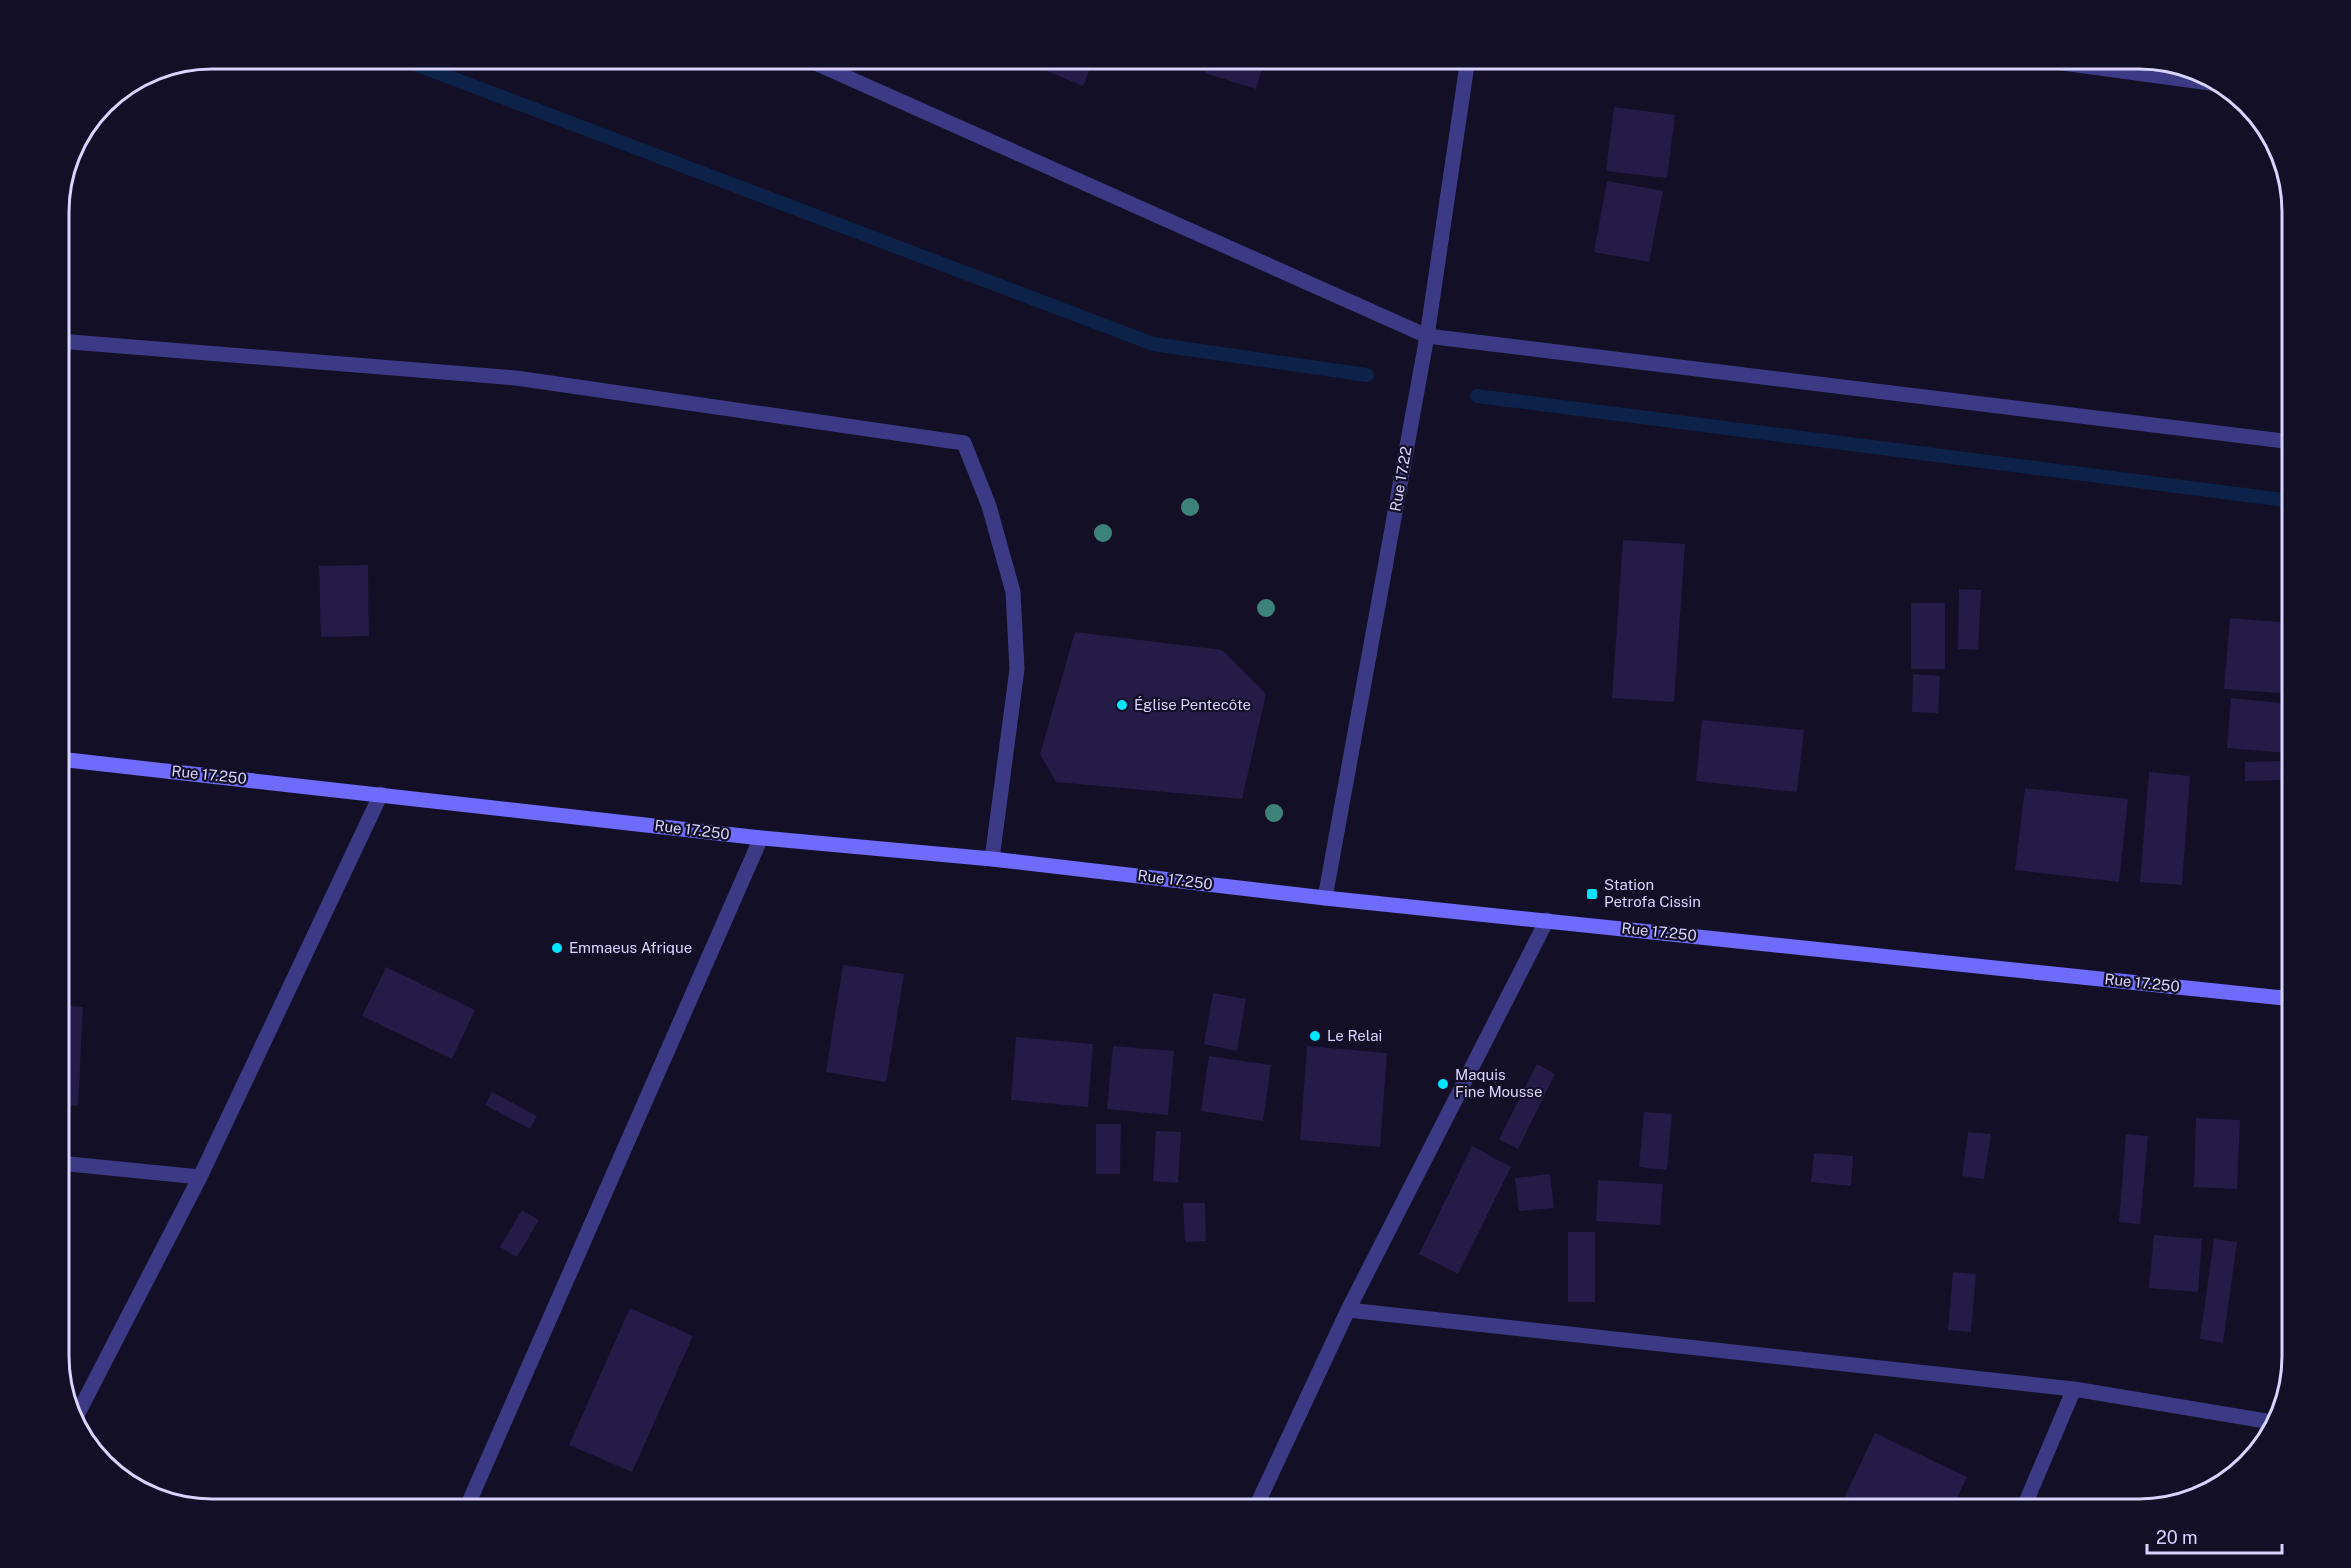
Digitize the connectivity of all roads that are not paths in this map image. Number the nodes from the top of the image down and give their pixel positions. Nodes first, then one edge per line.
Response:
1 (829, 69) edge
2 (1466, 69) edge
3 (2106, 69) edge
4 (2196, 81) edge
5 (1427, 336) junction
6 (69, 342) edge
7 (2282, 441) edge
8 (69, 760) edge
9 (381, 794) junction
10 (761, 838) junction
11 (992, 859) junction
12 (1325, 897) junction
13 (1547, 920) junction
14 (2282, 998) edge
15 (69, 1164) edge
16 (200, 1177) junction
17 (1348, 1310) junction
18 (2073, 1389) junction
19 (80, 1409) edge
20 (2266, 1421) edge
21 (470, 1499) edge
22 (1261, 1499) edge
23 (2027, 1499) edge

1 - 5 street
2 - 5 street, Rue 17.22
3 - 4 street
5 - 7 street
5 - 12 street, Rue 17.22
6 - 11 street
8 - 9 street, Rue 17.250
9 - 10 street, Rue 17.250
9 - 16 street
10 - 11 street, Rue 17.250
10 - 21 street
11 - 12 street, Rue 17.250
12 - 13 street, Rue 17.250
13 - 14 street, Rue 17.250
13 - 17 street
15 - 16 street
16 - 19 street
17 - 18 street
17 - 22 street
18 - 20 street
18 - 23 street

